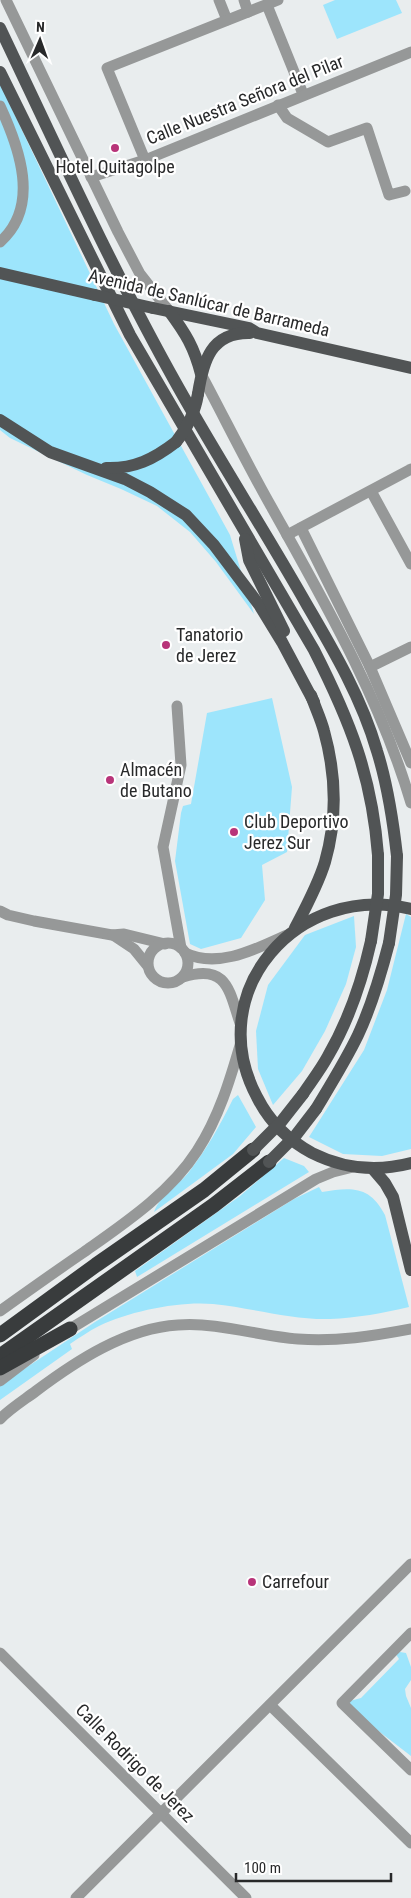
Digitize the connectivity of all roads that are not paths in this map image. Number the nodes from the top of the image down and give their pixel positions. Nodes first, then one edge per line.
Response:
1 (6, 0) edge
2 (220, 0) edge
3 (244, 0) edge
4 (274, 2) edge
5 (248, 12) junction
6 (228, 20) junction
7 (0, 28) edge
8 (411, 52) edge
9 (0, 72) edge
10 (303, 94) junction
11 (278, 104) junction
12 (0, 106) edge
13 (145, 160) junction
14 (91, 177) junction
15 (405, 190) dead end
16 (0, 242) edge
17 (0, 273) edge
18 (169, 311) junction
19 (257, 333) junction
20 (411, 368) edge
21 (201, 374) junction
22 (0, 420) edge
23 (94, 468) junction
24 (411, 469) edge
25 (371, 491) junction
26 (301, 528) junction
27 (244, 532) junction
28 (287, 535) junction
29 (411, 564) edge
30 (411, 647) edge
31 (370, 667) junction
32 (314, 702) junction
33 (176, 706) dead end
34 (411, 763) edge
35 (411, 803) edge
36 (411, 909) edge
37 (0, 911) edge
38 (178, 931) junction
39 (291, 932) junction
40 (112, 935) junction
41 (167, 943) junction
42 (183, 950) junction
43 (147, 965) junction
44 (182, 977) junction
45 (242, 1026) junction
46 (241, 1040) junction
47 (253, 1150) joint
48 (269, 1162) joint
49 (411, 1163) edge
50 (353, 1167) junction
51 (373, 1169) junction
52 (411, 1270) edge
53 (0, 1311) edge
54 (70, 1329) junction
55 (411, 1329) edge
56 (0, 1335) edge
57 (0, 1356) edge
58 (0, 1368) edge
59 (0, 1381) edge
60 (0, 1419) edge
61 (411, 1564) edge
62 (411, 1633) edge
63 (0, 1653) edge
64 (270, 1705) junction
65 (411, 1770) edge
66 (160, 1812) junction
67 (409, 1838) edge
68 (76, 1898) edge
69 (246, 1898) edge

1 - 14 street
2 - 6 street
3 - 5 street
4 - 5 street
4 - 10 street
5 - 6 street
6 - 13 street
7 - 48 main road, bridge
8 - 10 street, Calle Nuestra Señora del Pilar
9 - 27 main road
10 - 11 street, Calle Nuestra Señora del Pilar
11 - 13 street, Calle Nuestra Señora del Pilar
11 - 15 street
12 - 16 street
13 - 14 street, Calle Nuestra Señora del Pilar
14 - 18 street
17 - 18 main road, Avenida de Sanlúcar de Barrameda, bridge
18 - 19 main road, Avenida de Sanlúcar de Barrameda
18 - 21 main road
19 - 20 main road, Avenida de Sanlúcar de Barrameda
19 - 21 main road
21 - 23 main road, bridge
21 - 28 street
22 - 23 main road
23 - 32 main road
24 - 25 street
25 - 26 street
25 - 29 street
26 - 28 street
26 - 31 street
27 - 32 main road
27 - 47 main road, bridge
28 - 35 street
30 - 31 street
31 - 34 street
32 - 39 main road
33 - 38 street
36 - 39 main road
37 - 40 street
38 - 41 street
38 - 42 street
39 - 42 street
39 - 45 main road
40 - 41 street
40 - 43 street
41 - 42 street
41 - 43 street
42 - 44 street
43 - 44 street
44 - 45 street
45 - 46 main road
46 - 50 main road
46 - 53 street
47 - 56 highway
48 - 57 highway
49 - 51 main road
50 - 51 main road
50 - 54 street
51 - 52 main road
54 - 58 highway
54 - 59 street
55 - 60 street
61 - 64 street
62 - 65 street
63 - 66 street, Calle Rodrigo de Jerez
64 - 66 street
64 - 67 street
66 - 68 street
66 - 69 street, Calle Rodrigo de Jerez

